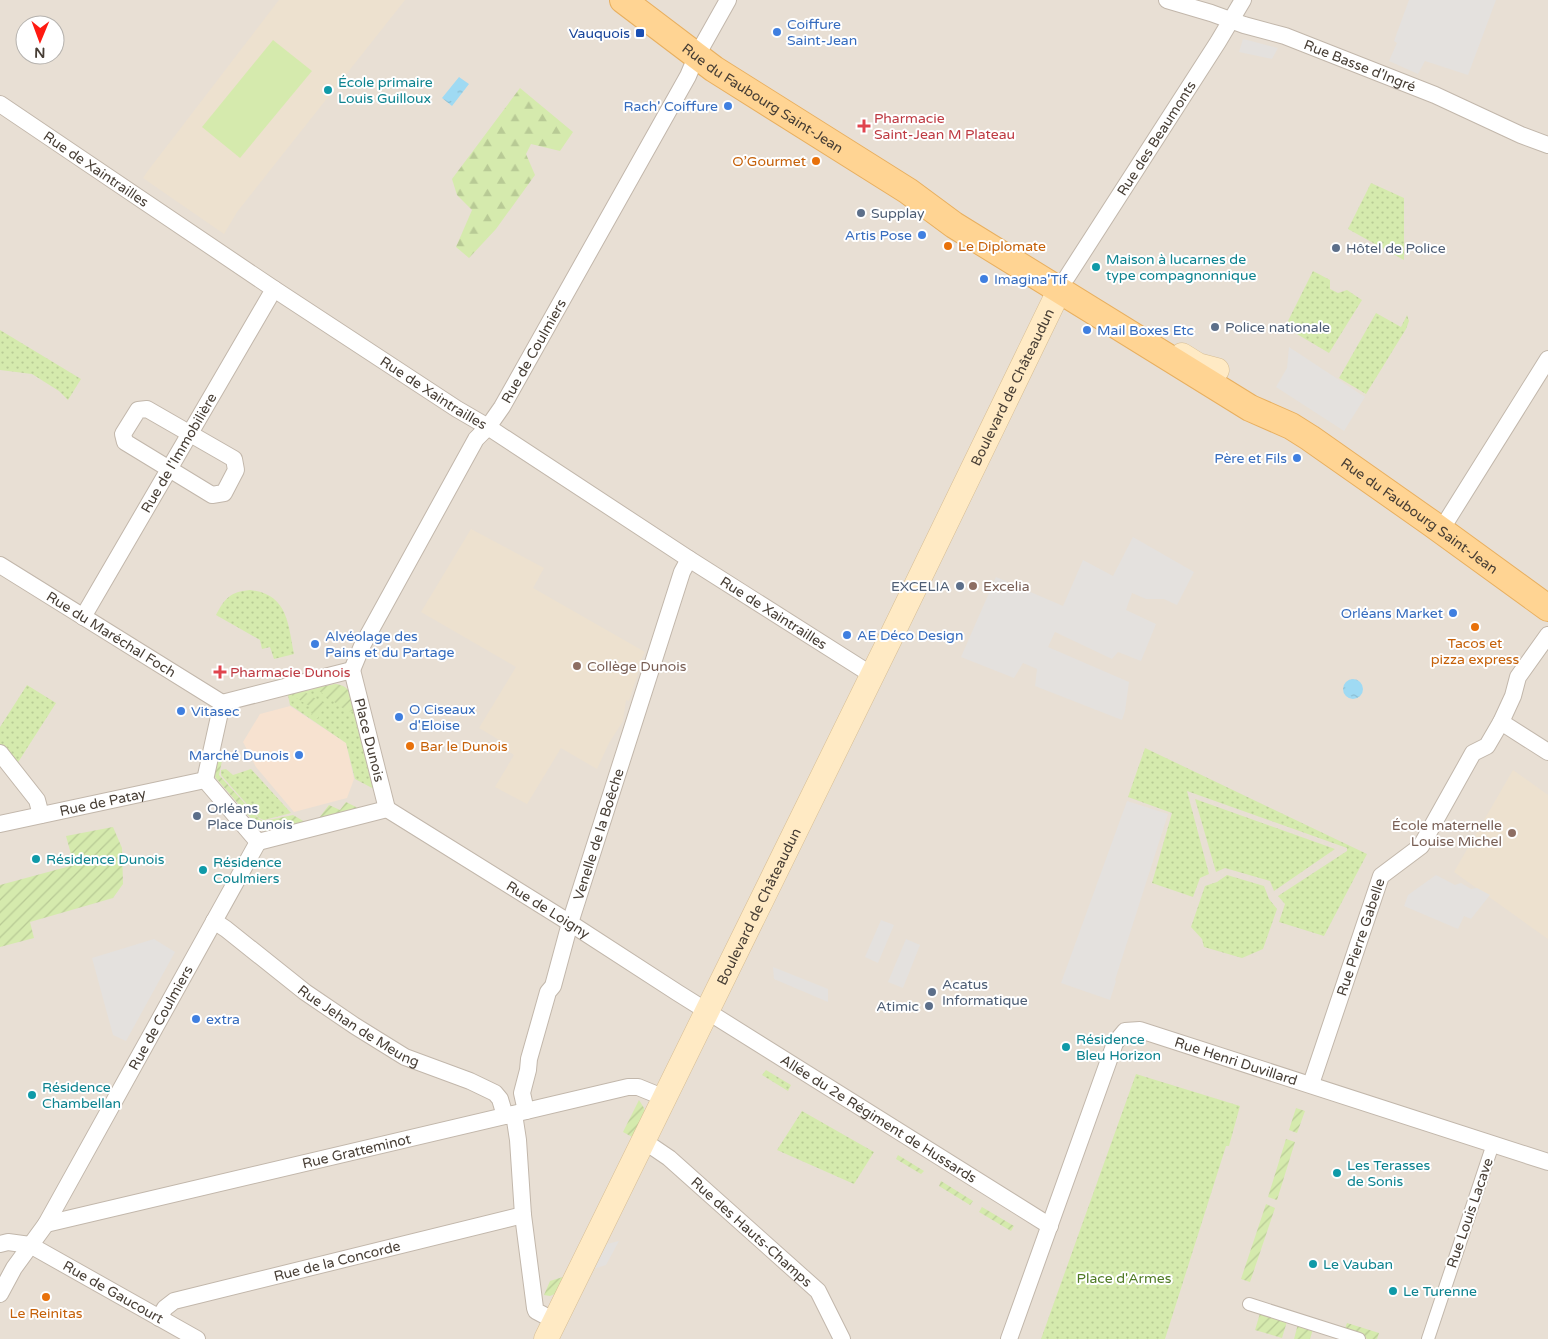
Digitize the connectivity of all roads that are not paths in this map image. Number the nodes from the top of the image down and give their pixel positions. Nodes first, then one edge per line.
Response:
1 (623, 0) edge
2 (728, 0) edge
3 (1167, 0) edge
4 (1243, 0) edge
5 (1231, 21) junction
6 (696, 56) junction
7 (0, 104) edge
8 (1548, 145) edge
9 (274, 289) junction
10 (1067, 291) junction
11 (1548, 359) edge
12 (1291, 426) junction
13 (488, 427) junction
14 (189, 433) junction
15 (168, 469) junction
16 (1441, 530) junction
17 (688, 559) junction
18 (0, 565) edge
19 (1548, 608) edge
20 (83, 617) junction
21 (1548, 635) edge
22 (352, 670) junction
23 (872, 675) junction
24 (222, 703) junction
25 (1501, 722) junction
26 (1548, 752) edge
27 (0, 753) edge
28 (205, 780) junction
29 (387, 809) junction
30 (41, 815) junction
31 (0, 824) edge
32 (258, 842) junction
33 (214, 921) junction
34 (570, 923) junction
35 (708, 1011) junction
36 (1311, 1084) junction
37 (665, 1098) junction
38 (515, 1114) junction
39 (644, 1141) junction
40 (1493, 1144) junction
41 (1548, 1162) edge
42 (523, 1215) junction
43 (46, 1224) junction
44 (1050, 1226) junction
45 (0, 1244) edge
46 (30, 1245) junction
47 (0, 1294) edge
48 (1250, 1304) dead end
49 (159, 1318) junction
50 (550, 1330) edge
51 (197, 1339) edge
52 (842, 1339) edge
53 (1009, 1339) edge
54 (1359, 1339) edge
55 (1428, 1339) edge

1 - 6 main road, Rue du Faubourg Saint-Jean
2 - 6 street, Rue de Coulmiers
3 - 5 street, Rue Basse d'Ingré
4 - 5 street, Rue des Beaumonts
5 - 8 street, Rue Basse d'Ingré
5 - 10 street, Rue des Beaumonts
6 - 10 main road, Rue du Faubourg Saint-Jean
6 - 13 street, Rue de Coulmiers
7 - 9 street, Rue de Xaintrailles
9 - 13 street, Rue de Xaintrailles
9 - 14 street, Rue de l'Immobilière
10 - 12 main road, Rue du Faubourg Saint-Jean
10 - 12 main road, Rue du Faubourg Saint-Jean
10 - 23 main road, Boulevard de Châteaudun
11 - 16 street
12 - 16 main road, Rue du Faubourg Saint-Jean
13 - 17 street, Rue de Xaintrailles
13 - 22 street, Rue de Coulmiers
14 - 15 street, Rue de l'Immobilière
14 - 15 street
14 - 15 street
15 - 20 street, Rue de l'Immobilière
16 - 19 main road, Rue du Faubourg Saint-Jean
17 - 23 street, Rue de Xaintrailles
17 - 34 street, Venelle de la Boêche
18 - 20 street, Rue du Maréchal Foch
20 - 24 street, Rue du Maréchal Foch
21 - 25 street, Rue Pierre Gabelle
22 - 24 street
22 - 29 street, Place Dunois
23 - 35 main road, Boulevard de Châteaudun
24 - 28 street
25 - 26 street
25 - 36 street, Rue Pierre Gabelle
27 - 30 street
28 - 30 street, Rue de Patay
28 - 32 street
29 - 32 street
29 - 34 street, Rue de Loigny
30 - 31 street, Rue de Patay
32 - 33 street, Rue de Coulmiers
33 - 38 street, Rue Jehan de Meung
33 - 43 street, Rue de Coulmiers
34 - 35 street, Rue de Loigny
34 - 38 street, Venelle de la Boêche
35 - 37 main road, Boulevard de Châteaudun
35 - 44 street, Allée du 2e Régiment de Hussards
36 - 40 street, Rue Henri Duvillard
36 - 44 street, Rue Henri Duvillard
37 - 38 street, Rue Gratteminot
37 - 39 main road, Boulevard de Châteaudun
38 - 42 street, Rue Jehan de Meung
38 - 43 street, Rue Gratteminot
39 - 50 main road, Boulevard de Châteaudun
39 - 52 street, Rue des Hauts-Champs
40 - 41 street, Rue Henri Duvillard
40 - 55 street, Rue Louis Lacave
42 - 49 street, Rue de la Concorde
42 - 50 street, Rue Jehan de Meung
43 - 46 street, Rue de Coulmiers
44 - 53 street, Rue Henri Duvillard
45 - 46 street
46 - 47 street, Rue de Coulmiers
46 - 49 street, Rue de Gaucourt
48 - 54 street
49 - 51 street, Rue de Gaucourt

